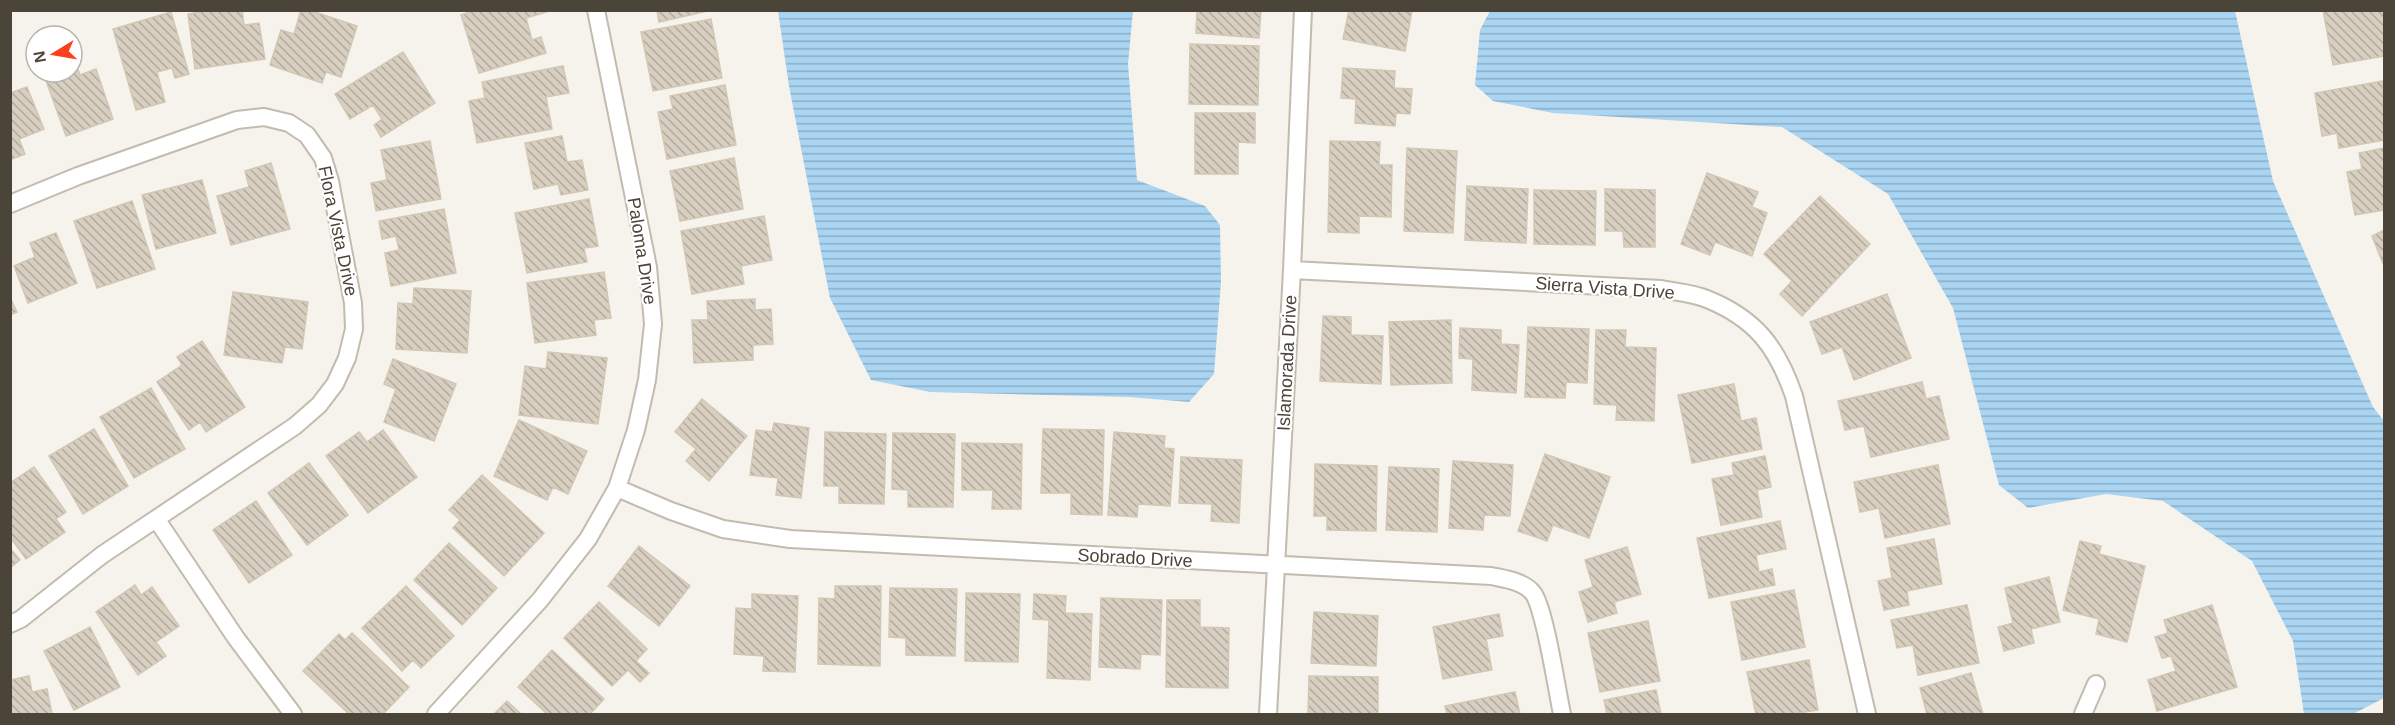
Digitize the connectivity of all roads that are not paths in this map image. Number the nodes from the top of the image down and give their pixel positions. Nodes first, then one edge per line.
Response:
1 (596, 10) edge
2 (1303, 10) edge
3 (10, 204) edge
4 (1292, 270) junction
5 (617, 488) junction
6 (157, 520) junction
7 (1277, 566) junction
8 (10, 624) edge
9 (2096, 684) dead end
10 (293, 714) edge
11 (436, 714) edge
12 (1268, 714) edge
13 (1562, 714) edge
14 (1867, 714) edge
15 (2083, 714) edge

1 - 5 street, Paloma Drive
2 - 4 street, Islamorada Drive
3 - 6 street, Flora Vista Drive
4 - 7 street, Islamorada Drive
4 - 14 street, Sierra Vista Drive
5 - 7 street, Sobrado Drive
5 - 11 street, Paloma Drive
6 - 8 street, Flora Vista Drive
6 - 10 street
7 - 12 street, Islamorada Drive
7 - 13 street, Sobrado Drive
9 - 15 street

